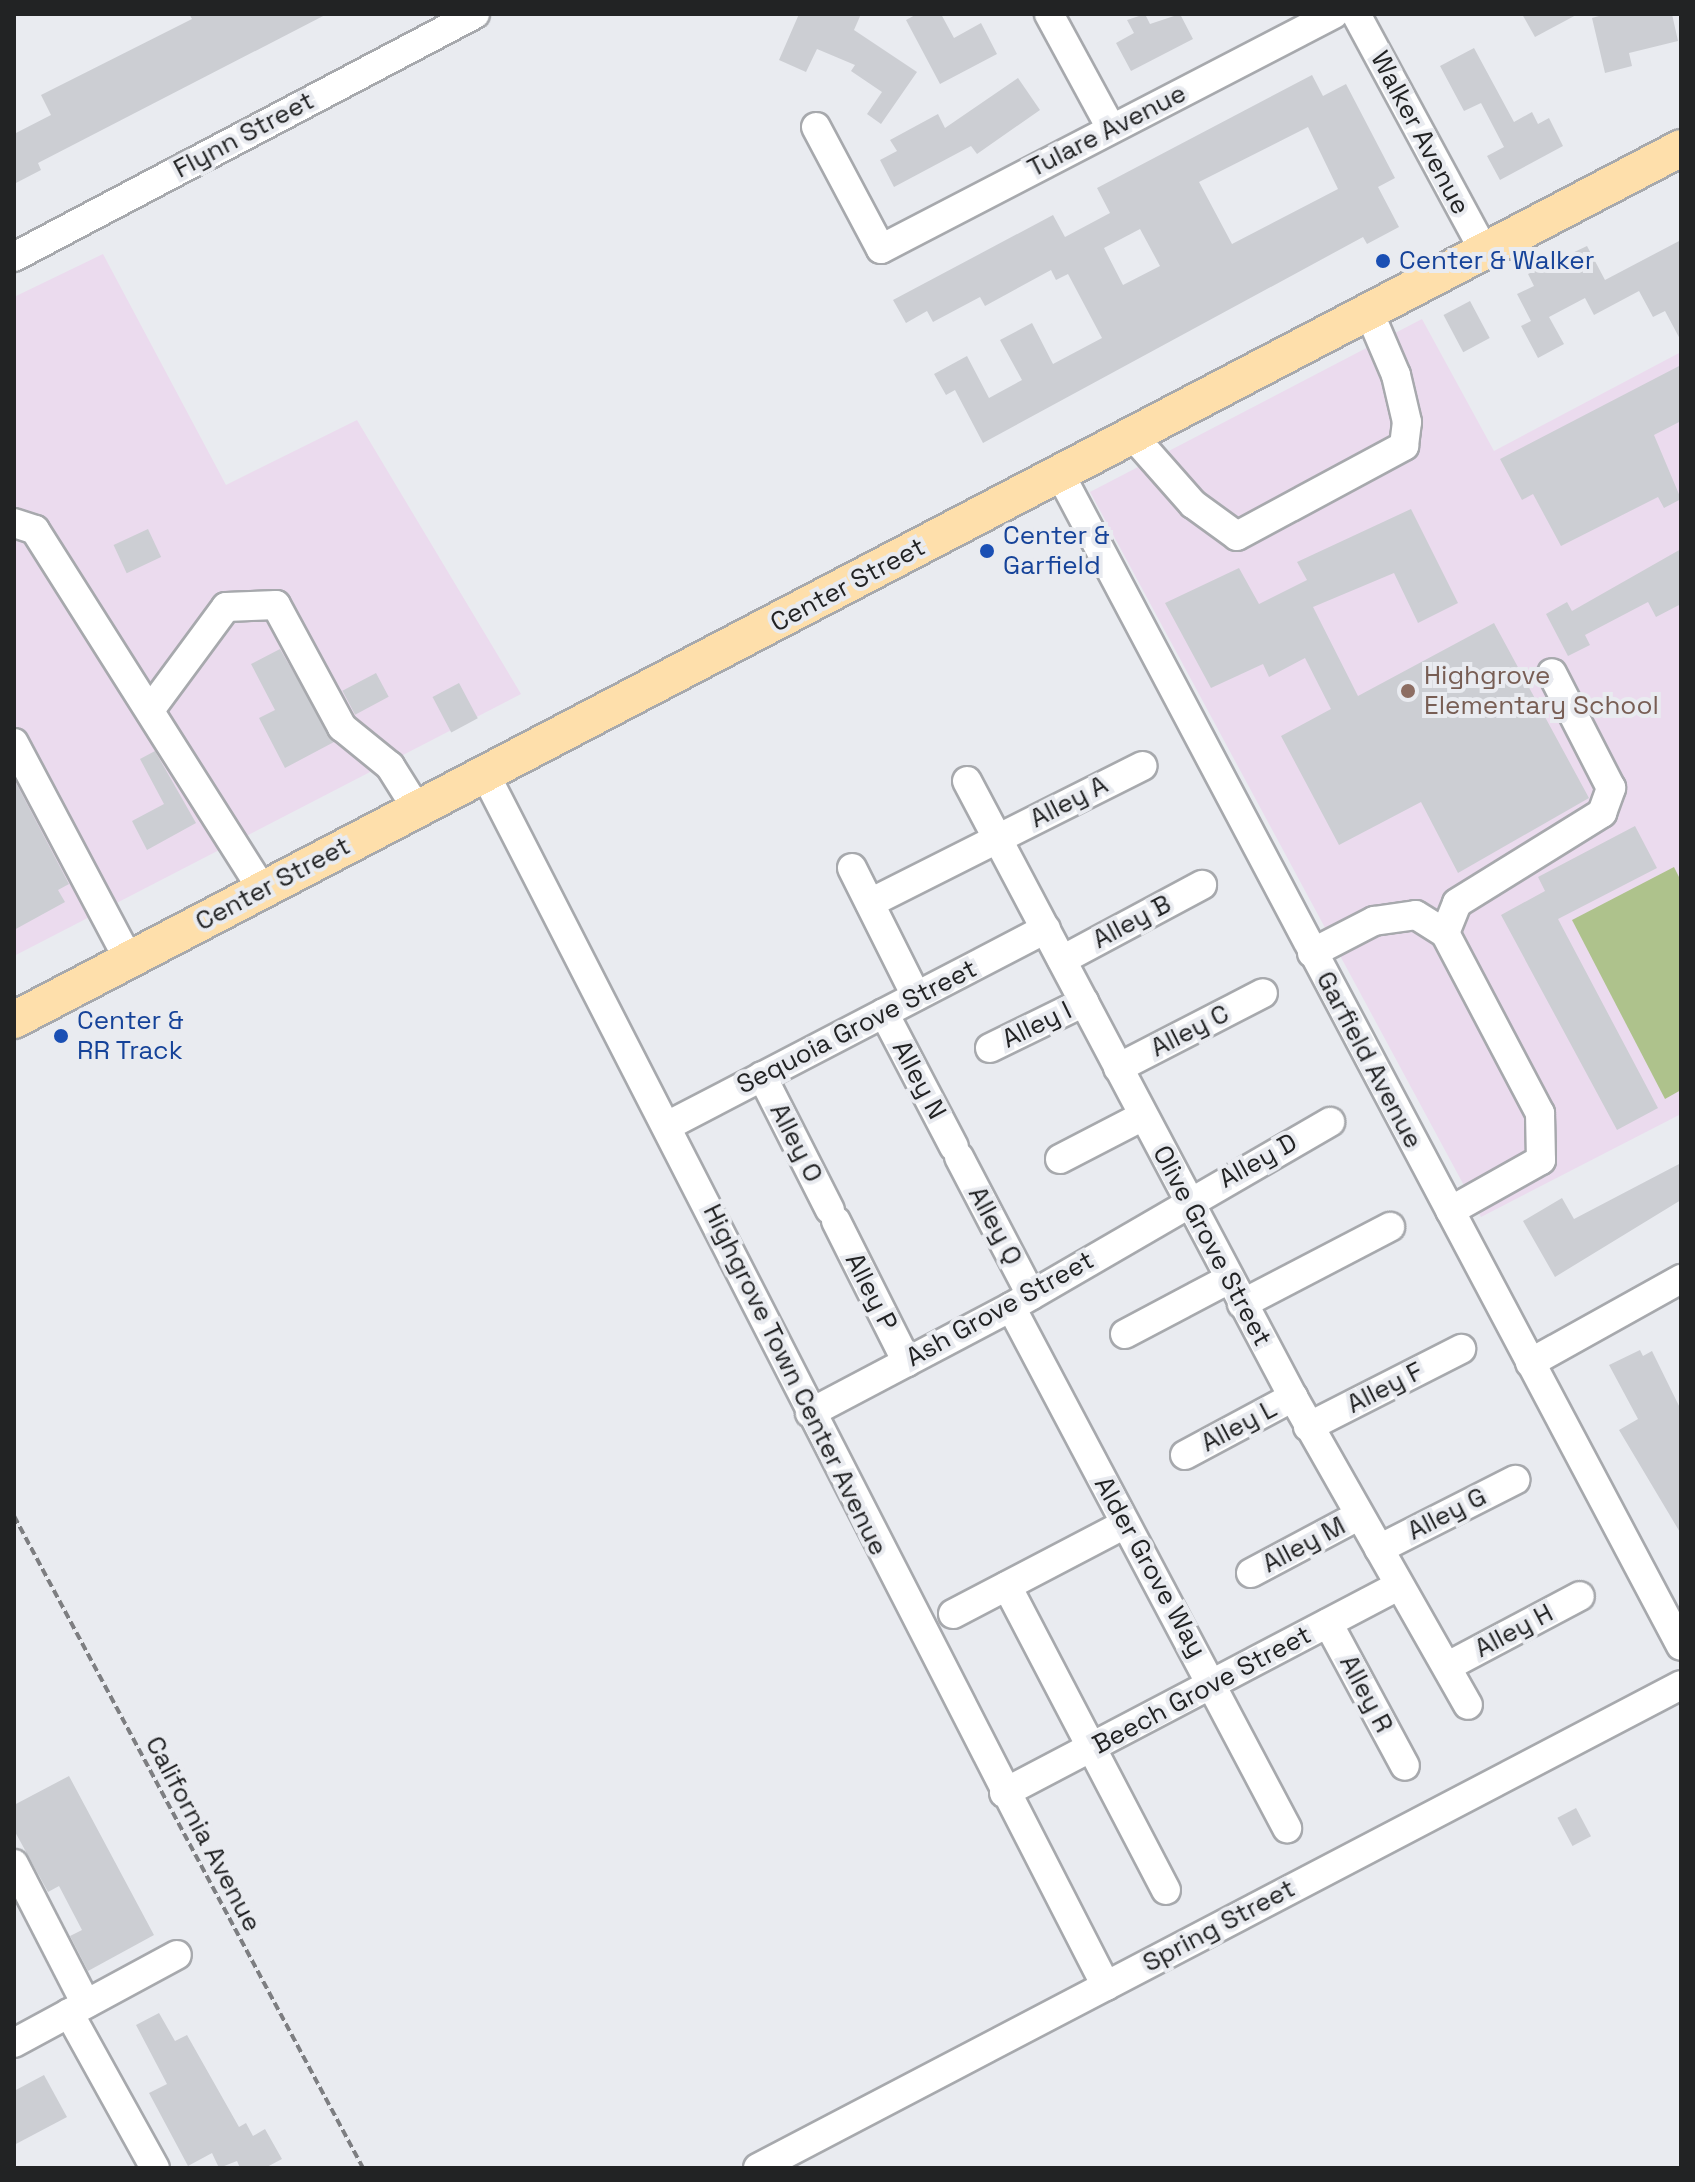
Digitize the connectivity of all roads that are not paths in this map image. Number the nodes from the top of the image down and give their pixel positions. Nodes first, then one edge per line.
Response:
1 (475, 14) edge
2 (1049, 14) edge
3 (1334, 14) edge
4 (1356, 14) edge
5 (816, 127) dead end
6 (1111, 128) junction
7 (1681, 148) edge
8 (1484, 251) junction
9 (14, 257) edge
10 (1369, 312) junction
11 (1133, 436) junction
12 (1060, 474) junction
13 (14, 523) edge
14 (1552, 673) dead end
15 (150, 710) junction
16 (14, 743) edge
17 (1142, 766) dead end
18 (485, 774) junction
19 (967, 781) dead end
20 (417, 809) junction
21 (997, 839) junction
22 (852, 868) dead end
23 (1202, 885) dead end
24 (263, 890) junction
25 (870, 903) junction
26 (1046, 929) junction
27 (1445, 933) junction
28 (1312, 953) junction
29 (129, 960) junction
30 (1062, 960) junction
31 (1263, 993) dead end
32 (916, 996) junction
33 (1084, 1002) junction
34 (884, 1013) junction
35 (14, 1020) edge
36 (990, 1048) dead end
37 (1118, 1068) junction
38 (762, 1076) junction
39 (1143, 1116) junction
40 (1330, 1122) dead end
41 (669, 1125) junction
42 (956, 1152) joint
43 (1060, 1159) dead end
44 (1187, 1200) junction
45 (1450, 1211) junction
46 (833, 1216) joint
47 (1390, 1227) dead end
48 (1681, 1279) edge
49 (1236, 1292) junction
50 (1021, 1301) junction
51 (1125, 1334) dead end
52 (1461, 1349) dead end
53 (907, 1362) junction
54 (1530, 1363) junction
55 (1293, 1397) junction
56 (810, 1413) junction
57 (1308, 1427) junction
58 (1185, 1455) dead end
59 (1515, 1480) dead end
60 (1358, 1516) junction
61 (1125, 1524) junction
62 (1379, 1549) junction
63 (1251, 1573) dead end
64 (1007, 1586) junction
65 (1399, 1586) junction
66 (1580, 1596) dead end
67 (953, 1614) dead end
68 (1328, 1623) junction
69 (1681, 1646) edge
70 (1448, 1666) junction
71 (1212, 1682) junction
72 (1681, 1685) edge
73 (1468, 1705) dead end
74 (1094, 1747) junction
75 (1405, 1766) dead end
76 (1004, 1793) junction
77 (1287, 1828) dead end
78 (14, 1864) edge
79 (1166, 1890) dead end
80 (177, 1955) dead end
81 (1106, 1986) junction
82 (77, 2009) junction
83 (14, 2043) edge
84 (155, 2168) edge
85 (758, 2168) edge

1 - 9 street, Flynn Street
2 - 6 street
3 - 6 street, Tulare Avenue
4 - 8 street, Walker Avenue
5 - 6 street, Tulare Avenue
7 - 8 main road, Center Street
8 - 10 main road, Center Street
10 - 11 main road, Center Street
10 - 11 street
11 - 12 main road, Center Street
12 - 18 main road, Center Street
12 - 28 street, Garfield Avenue
13 - 15 street
14 - 27 street
15 - 20 street
15 - 24 street
16 - 29 street
17 - 21 street, Alley A
18 - 20 main road, Center Street
18 - 41 street, Highgrove Town Center Avenue
19 - 21 street, Olive Grove Street
20 - 24 main road, Center Street
21 - 25 street, Alley A
21 - 26 street, Olive Grove Street
22 - 25 street
23 - 30 street, Alley B
24 - 29 main road, Center Street
25 - 32 street
26 - 30 street, Olive Grove Street
26 - 32 street, Sequoia Grove Street
27 - 28 street
27 - 45 street
28 - 45 street, Garfield Avenue
29 - 35 main road, Center Street
30 - 33 street, Olive Grove Street
31 - 37 street, Alley C
32 - 34 street, Sequoia Grove Street
33 - 36 street, Alley I
33 - 37 street, Olive Grove Street
34 - 38 street, Sequoia Grove Street
34 - 42 street, Alley N
37 - 39 street, Olive Grove Street
38 - 41 street, Sequoia Grove Street
38 - 46 street, Alley O
39 - 43 street
39 - 44 street, Olive Grove Street
40 - 44 street, Alley D
41 - 56 street, Highgrove Town Center Avenue
42 - 50 street, Alley Q
44 - 49 street, Olive Grove Street
44 - 50 street, Ash Grove Street
45 - 54 street, Garfield Avenue
46 - 53 street, Alley P
47 - 49 street
48 - 54 street
49 - 51 street
49 - 55 street, Olive Grove Street
50 - 53 street, Ash Grove Street
50 - 61 street, Alder Grove Way
52 - 57 street, Alley F
53 - 56 street, Ash Grove Street
54 - 69 street, Garfield Avenue
55 - 57 street, Olive Grove Street
55 - 58 street, Alley L
56 - 76 street, Highgrove Town Center Avenue
57 - 60 street, Olive Grove Street
59 - 62 street, Alley G
60 - 62 street, Olive Grove Street
60 - 63 street, Alley M
61 - 64 street
61 - 71 street, Alder Grove Way
62 - 65 street, Olive Grove Street
64 - 67 street
64 - 74 street
65 - 68 street, Beech Grove Street
65 - 70 street, Olive Grove Street
66 - 70 street, Alley H
68 - 71 street, Beech Grove Street
68 - 75 street, Alley R
70 - 73 street, Olive Grove Street
71 - 74 street, Beech Grove Street
71 - 77 street, Alder Grove Way
72 - 81 street, Spring Street
74 - 76 street, Beech Grove Street
74 - 79 street
76 - 81 street, Highgrove Town Center Avenue
78 - 82 street
80 - 82 street
81 - 85 street, Spring Street
82 - 83 street
82 - 84 street

